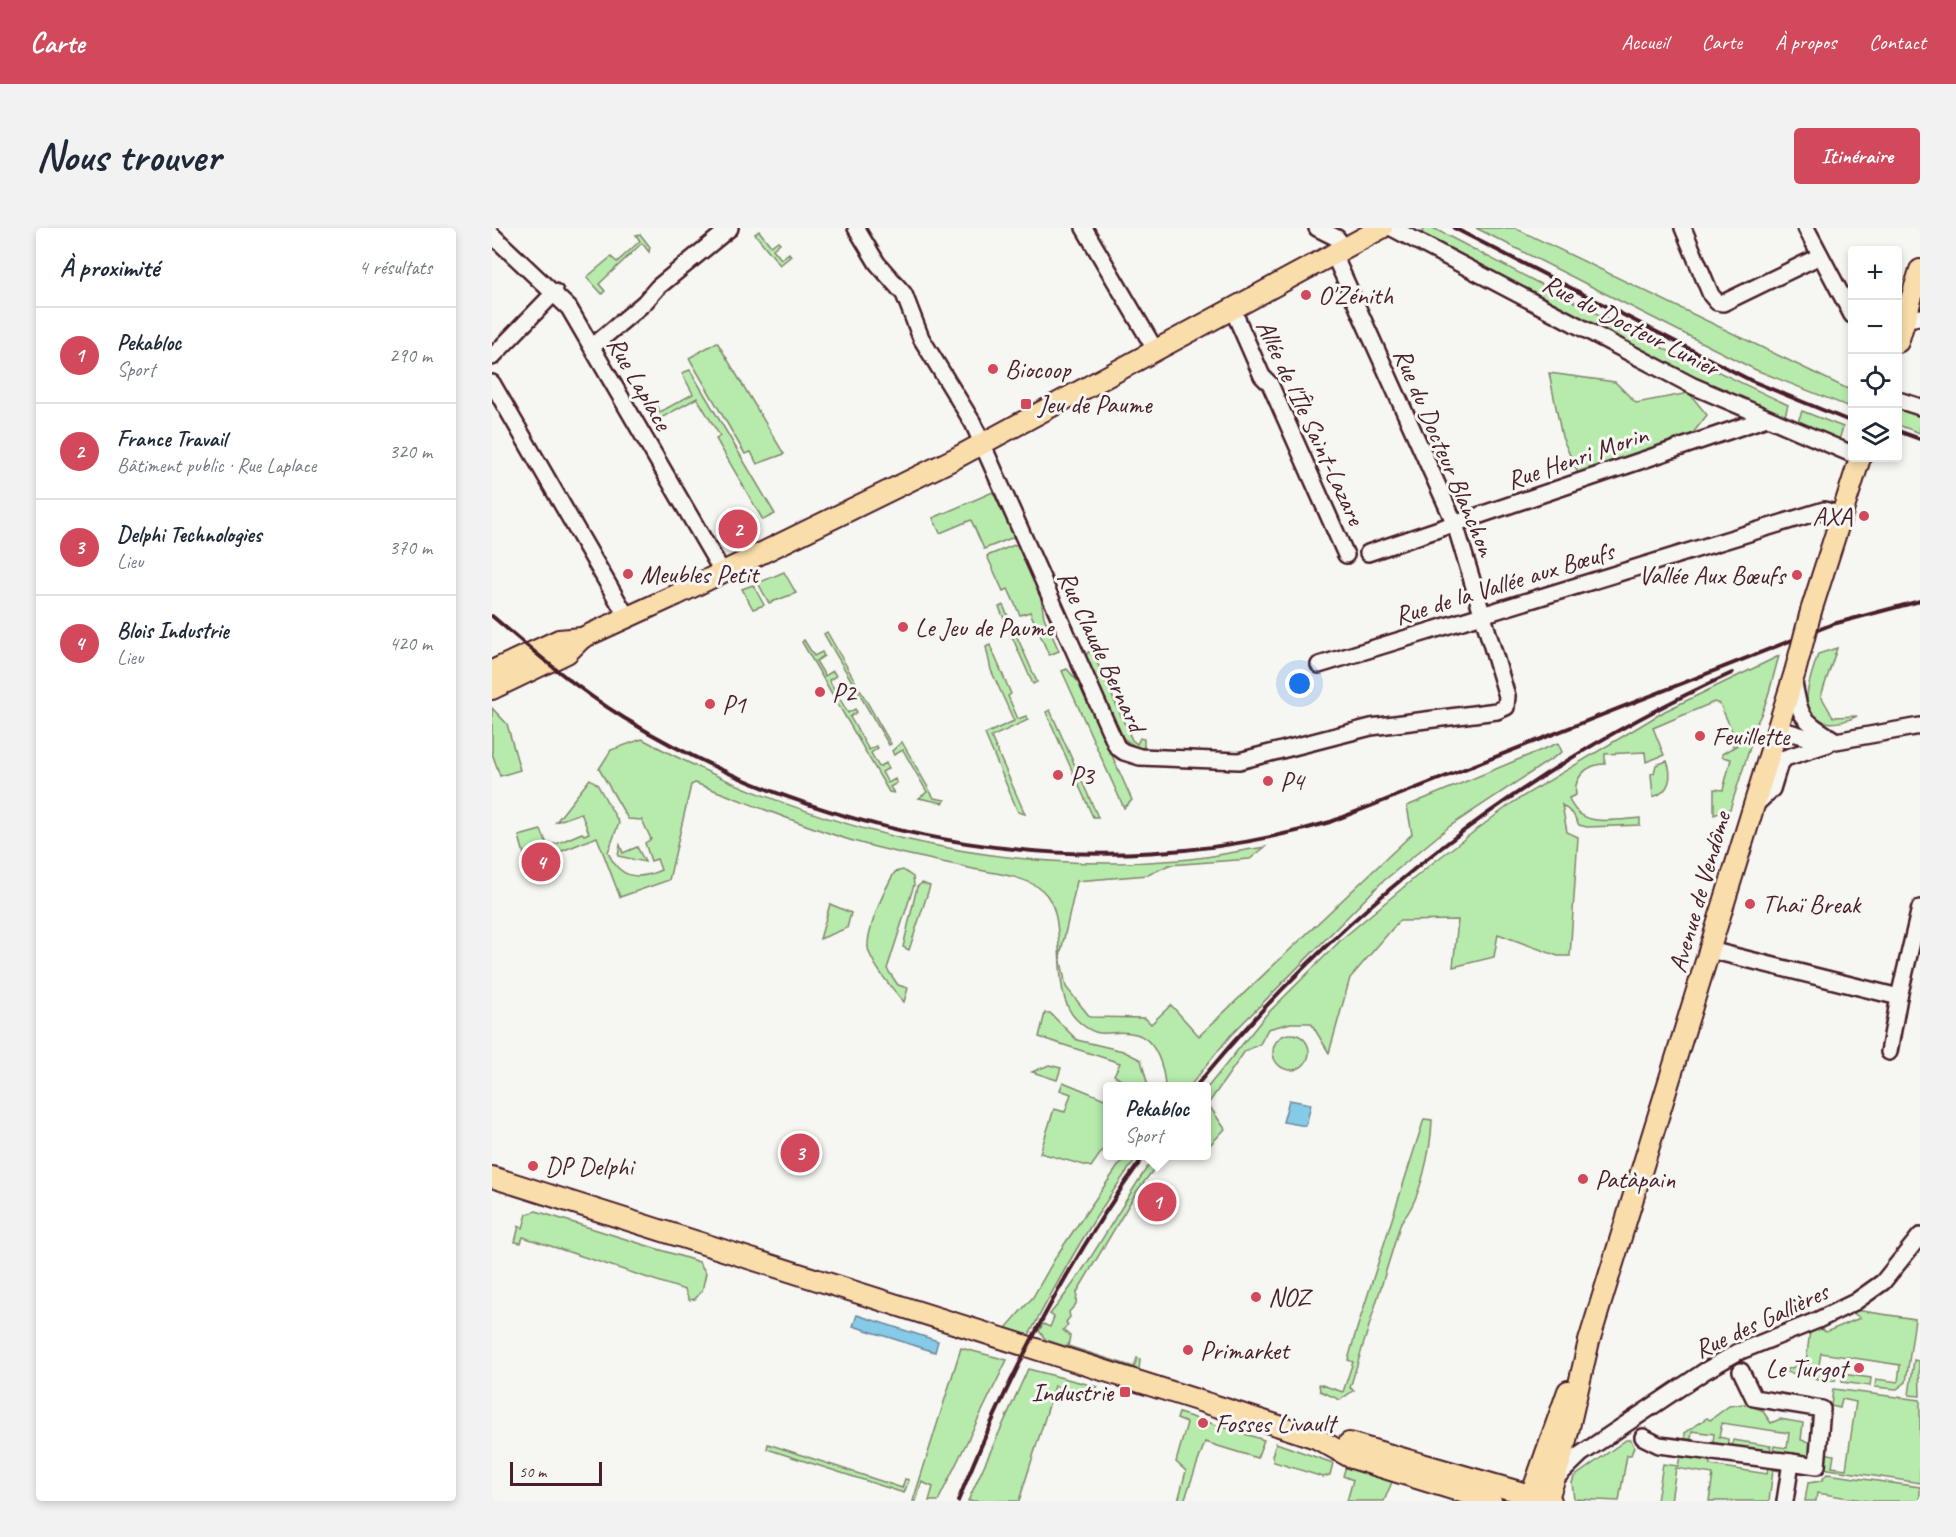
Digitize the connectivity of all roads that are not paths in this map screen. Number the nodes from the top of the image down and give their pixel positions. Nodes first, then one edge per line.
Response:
1 (730, 228) edge
2 (856, 228) edge
3 (1084, 228) edge
4 (1317, 228) edge
5 (1382, 228) edge
6 (1392, 228) edge
7 (1683, 228) edge
8 (1806, 228) edge
9 (492, 235) edge
10 (1340, 252) junction
11 (1820, 256) junction
12 (1920, 270) edge
13 (555, 292) junction
14 (1848, 308) edge
15 (1233, 310) junction
16 (1912, 319) edge
17 (1902, 335) edge
18 (592, 347) junction
19 (1156, 351) junction
20 (492, 357) edge
21 (492, 383) edge
22 (1902, 401) edge
23 (1920, 407) edge
24 (1767, 418) junction
25 (981, 444) junction
26 (1848, 452) edge
27 (1859, 462) edge
28 (1842, 515) junction
29 (1455, 524) junction
30 (1368, 553) dead end
31 (1346, 555) dead end
32 (723, 573) junction
33 (1484, 616) junction
34 (627, 617) junction
35 (582, 638) junction
36 (1319, 665) dead end
37 (492, 670) edge
38 (1794, 674) junction
39 (492, 689) edge
40 (1506, 707) joint
41 (1920, 726) edge
42 (1776, 728) junction
43 (1836, 741) junction
44 (1752, 807) junction
45 (1920, 908) edge
46 (1710, 950) junction
47 (1899, 997) junction
48 (1889, 1052) dead end
49 (492, 1177) edge
50 (1919, 1240) edge
51 (1741, 1371) dead end
52 (1643, 1437) dead end
53 (1564, 1450) junction
54 (1791, 1462) junction
55 (1495, 1494) edge
56 (1541, 1500) edge
57 (1785, 1501) edge

1 - 18 street
2 - 25 street, Rue Claude Bernard
3 - 19 street
4 - 10 street
5 - 10 main road
6 - 24 street, Rue du Docteur Lunier
7 - 11 street
8 - 11 street
9 - 13 street, Rue Laplace
10 - 15 main road
10 - 29 street, Rue du Docteur Blanchon
11 - 14 street
12 - 16 main road
13 - 18 street, Rue Laplace
13 - 20 street
15 - 19 main road
15 - 31 street, Allée de l'Île Saint-Lazare
16 - 17 main road
18 - 32 street, Rue Laplace
19 - 25 main road
21 - 34 street
22 - 23 street
24 - 26 street, Rue du Docteur Lunier
24 - 29 street, Rue Henri Morin
25 - 32 main road
25 - 40 street, Rue Claude Bernard
27 - 28 main road, Avenue de Vendôme
28 - 33 street, Rue de la Vallée aux Bœufs
28 - 38 main road, Avenue de Vendôme, bridge
29 - 30 street, Rue Henri Morin
29 - 33 street, Rue du Docteur Blanchon
32 - 34 main road
33 - 36 street, Rue de la Vallée aux Bœufs
33 - 40 street, Rue du Docteur Blanchon
34 - 35 main road
35 - 37 main road
35 - 39 main road
38 - 42 main road, Avenue de Vendôme
38 - 43 street
41 - 43 street
42 - 43 street
42 - 44 main road, Avenue de Vendôme
43 - 44 street
44 - 46 main road, Avenue de Vendôme
45 - 47 street
46 - 47 street
46 - 53 main road, Avenue de Vendôme
47 - 48 street
49 - 55 main road
50 - 53 street, Rue des Gallières
51 - 54 street
52 - 54 street
53 - 55 main road
53 - 56 main road, Avenue de Vendôme
53 - 56 main road, Avenue de Vendôme
54 - 57 street
55 - 56 main road

